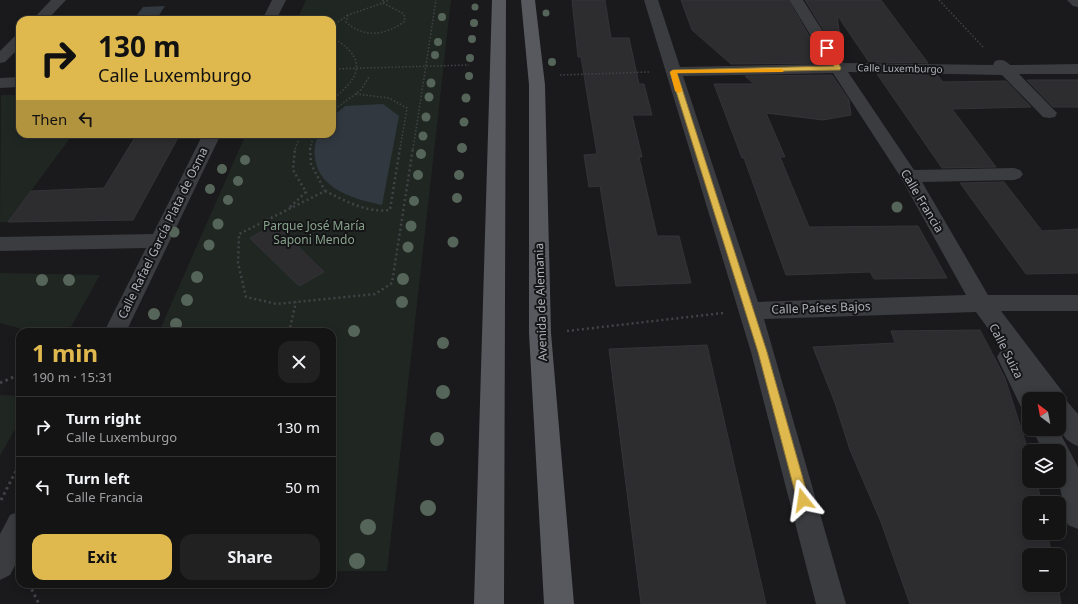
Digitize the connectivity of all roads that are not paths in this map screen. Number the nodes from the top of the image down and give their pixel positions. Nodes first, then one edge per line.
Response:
1 (59, 0) edge
2 (279, 0) edge
3 (499, 0) edge
4 (528, 0) edge
5 (651, 0) edge
6 (796, 0) edge
7 (1074, 0) edge
8 (1078, 3) edge
9 (43, 16) edge
10 (271, 16) edge
11 (16, 43) edge
12 (0, 59) edge
13 (1000, 65) junction
14 (838, 68) junction
15 (1078, 69) edge
16 (673, 72) junction
17 (16, 82) edge
18 (0, 83) edge
19 (1049, 113) dead end
20 (210, 138) edge
21 (1014, 174) dead end
22 (908, 176) junction
23 (160, 241) junction
24 (0, 244) edge
25 (982, 302) junction
26 (1078, 303) edge
27 (750, 310) junction
28 (117, 328) edge
29 (1027, 392) edge
30 (1048, 392) edge
31 (1066, 418) edge
32 (1078, 434) edge
33 (1066, 471) edge
34 (1078, 515) edge
35 (16, 533) edge
36 (0, 565) edge
37 (484, 598) edge
38 (559, 604) edge
39 (832, 604) edge

1 - 9 street
2 - 10 street
3 - 37 main road
4 - 38 main road, Avenida de Alemania
5 - 16 street
6 - 14 street, Calle Francia
7 - 8 street
11 - 12 street
13 - 14 street, Calle Luxemburgo
13 - 15 street, Calle Luxemburgo
13 - 19 street
14 - 16 street, Calle Luxemburgo
14 - 22 street, Calle Francia
16 - 27 street
17 - 18 street
20 - 23 street, Calle Rafael García Plata de Osma
21 - 22 street
22 - 25 street, Calle Francia
23 - 24 street
23 - 28 street, Calle Rafael García Plata de Osma
25 - 26 street, Calle Países Bajos
25 - 27 street, Calle Países Bajos
25 - 29 street, Calle Suiza
25 - 30 street, Calle Francia
27 - 39 street
31 - 32 street
33 - 34 street
35 - 36 street

